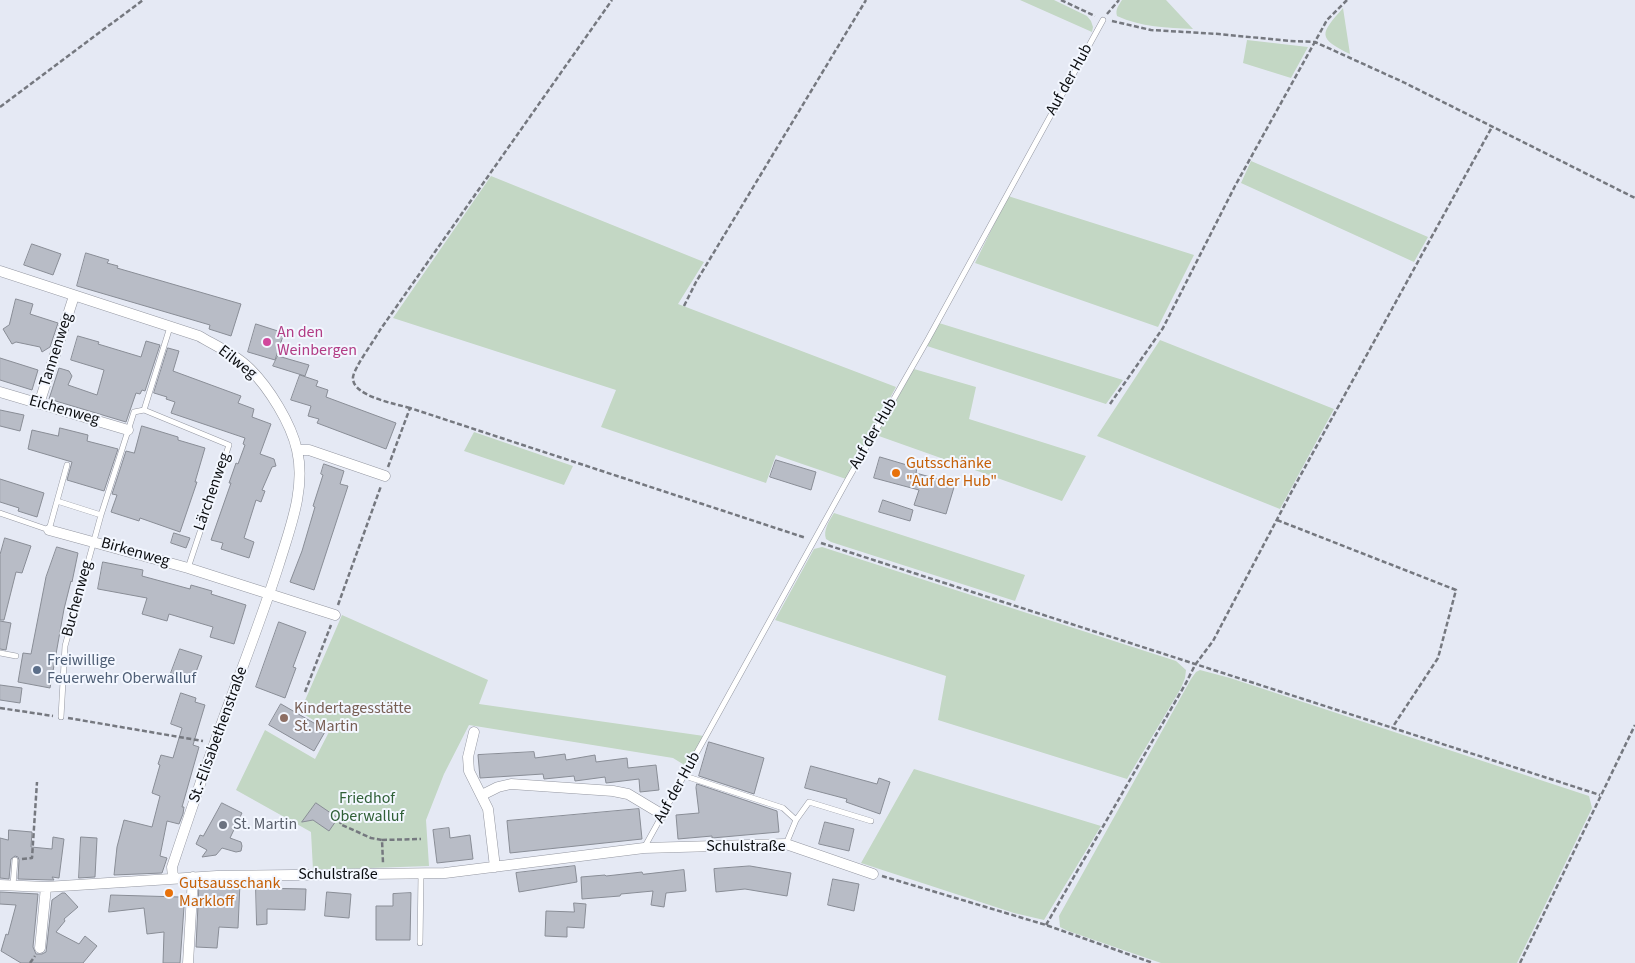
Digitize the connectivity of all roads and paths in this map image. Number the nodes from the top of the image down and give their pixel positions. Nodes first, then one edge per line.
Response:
1 (143, 0) edge
2 (612, 0) edge
3 (866, 0) edge
4 (1061, 0) edge
5 (1119, 0) edge
6 (1347, 0) edge
7 (1103, 20) junction
8 (1315, 42) junction
9 (0, 107) edge
10 (1492, 127) junction
11 (1635, 198) edge
12 (0, 271) edge
13 (74, 296) junction
14 (684, 306) dead end
15 (170, 326) junction
16 (0, 392) edge
17 (39, 404) junction
18 (1110, 404) dead end
19 (410, 408) junction
20 (144, 410) junction
21 (128, 430) junction
22 (297, 450) junction
23 (67, 464) dead end
24 (385, 476) junction
25 (57, 501) junction
26 (0, 512) edge
27 (101, 514) junction
28 (1277, 520) junction
29 (49, 530) junction
30 (94, 541) junction
31 (814, 541) junction
32 (188, 568) junction
33 (270, 593) junction
34 (335, 616) junction
35 (0, 653) edge
36 (16, 656) dead end
37 (1195, 665) junction
38 (306, 692) dead end
39 (0, 708) edge
40 (60, 717) junction
41 (1635, 725) edge
42 (1392, 728) junction
43 (474, 732) dead end
44 (214, 743) junction
45 (685, 776) junction
46 (37, 782) dead end
47 (482, 795) junction
48 (1600, 795) junction
49 (346, 813) dead end
50 (663, 815) junction
51 (796, 820) junction
52 (871, 820) dead end
53 (422, 839) dead end
54 (382, 840) junction
55 (786, 844) junction
56 (644, 848) junction
57 (15, 860) joint
58 (383, 864) dead end
59 (496, 867) junction
60 (421, 874) junction
61 (873, 874) joint
62 (173, 877) junction
63 (193, 877) junction
64 (0, 885) edge
65 (13, 886) junction
66 (46, 887) junction
67 (1046, 925) junction
68 (420, 944) dead end
69 (40, 948) dead end
70 (188, 963) edge
71 (1153, 963) edge
72 (1520, 963) edge

1 - 9 path
2 - 19 path
3 - 14 path
4 - 7 path
5 - 7 path
6 - 8 path
7 - 8 path
7 - 31 lane, Auf der Hub
8 - 10 path
8 - 18 path
10 - 11 path
10 - 28 path
12 - 13 street, Eilweg
13 - 15 street, Eilweg
13 - 17 street, Tannenweg
15 - 20 lane
15 - 22 street, Eilweg
16 - 17 street, Eichenweg
17 - 21 street, Eichenweg
19 - 24 path
19 - 31 path
20 - 21 lane
20 - 32 lane, Lärchenweg
21 - 27 lane, Buchenweg
22 - 24 street
22 - 33 street, Eilweg
23 - 25 lane
24 - 34 path
25 - 27 lane
25 - 29 lane
26 - 29 lane, Birkenweg
27 - 30 lane, Buchenweg
28 - 37 path
28 - 42 path
29 - 30 street, Birkenweg
30 - 32 street, Birkenweg
30 - 40 lane, Buchenweg
31 - 37 path
31 - 45 lane, Auf der Hub
32 - 33 street, Birkenweg
33 - 34 street, Birkenweg
33 - 44 street, St.-Elisabethenstraße
34 - 38 path
35 - 36 lane
37 - 42 path
37 - 67 path
39 - 40 path
40 - 44 path
41 - 48 path
42 - 48 path
43 - 47 street
44 - 62 street, St.-Elisabethenstraße
45 - 50 lane, Auf der Hub
45 - 51 lane
46 - 57 path
47 - 50 street
47 - 59 street
48 - 72 path
49 - 54 path
50 - 56 lane, Auf der Hub
51 - 52 lane
51 - 55 lane
53 - 54 path
54 - 58 path
55 - 56 street, Schulstraße
55 - 61 street, Schulstraße
56 - 59 street, Schulstraße
57 - 65 lane
59 - 60 street, Schulstraße
60 - 63 street, Schulstraße
60 - 68 lane
61 - 67 path
62 - 63 street, Schulstraße
62 - 66 street, Schulstraße
63 - 70 street
64 - 65 street, Schulstraße
65 - 66 street, Schulstraße
66 - 69 street
67 - 71 path

